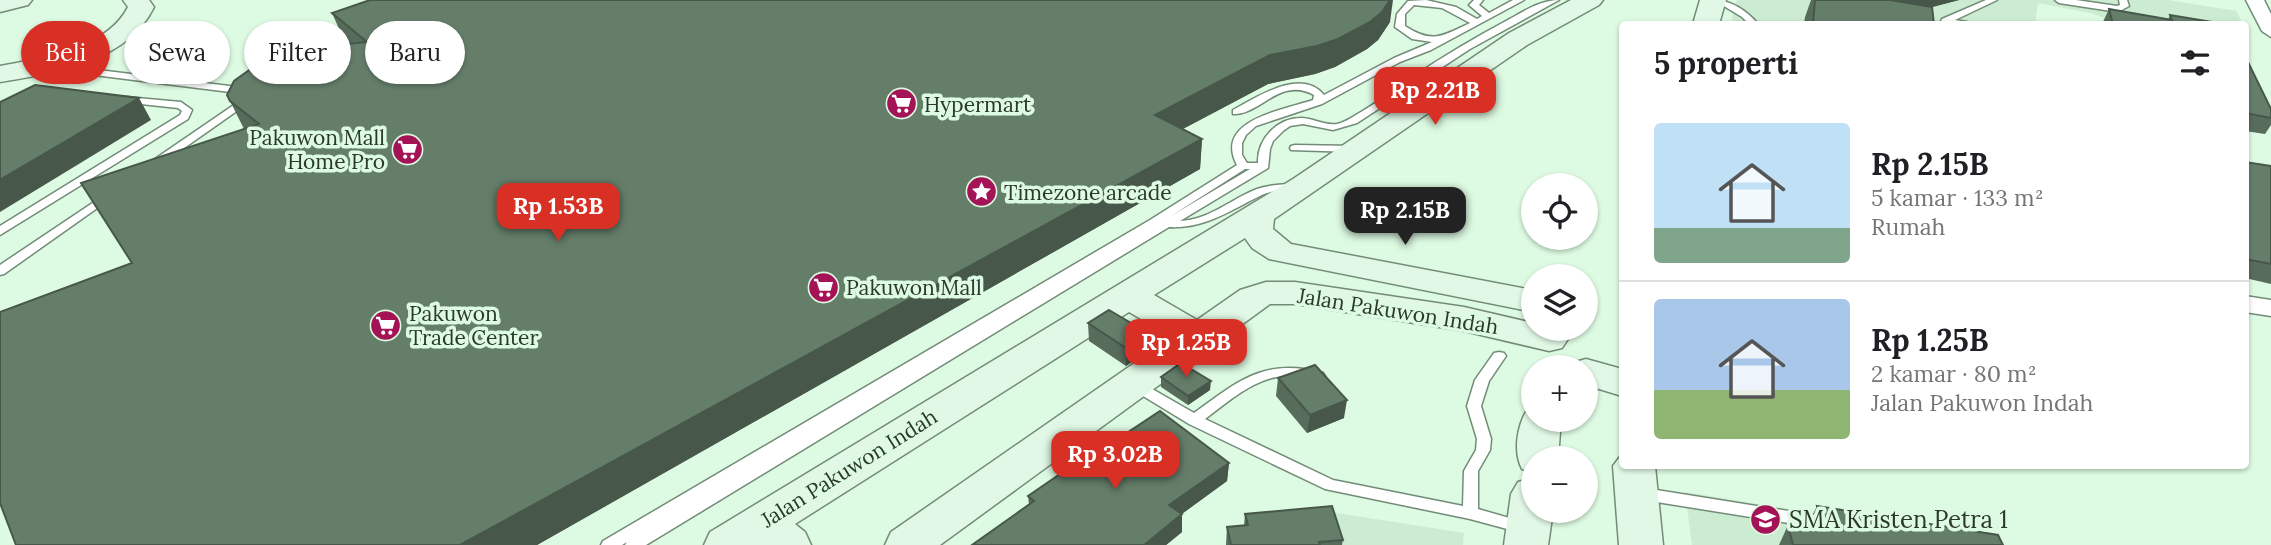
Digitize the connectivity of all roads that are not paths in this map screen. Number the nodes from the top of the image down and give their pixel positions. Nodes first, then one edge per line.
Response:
1 (8, 0) edge
2 (19, 0) edge
3 (1520, 0) edge
4 (1555, 0) edge
5 (1590, 0) edge
6 (1716, 0) edge
7 (1993, 0) edge
8 (2059, 0) edge
9 (2123, 0) edge
10 (2255, 0) edge
11 (1473, 1) edge
12 (0, 4) edge
13 (145, 8) edge
14 (1488, 16) junction
15 (1707, 21) edge
16 (1750, 21) edge
17 (1949, 21) edge
18 (1475, 22) junction
19 (2271, 31) edge
20 (110, 40) edge
21 (1441, 41) junction
22 (21, 70) edge
23 (110, 72) edge
24 (0, 74) edge
25 (21, 82) edge
26 (0, 93) edge
27 (111, 99) edge
28 (1318, 102) junction
29 (1301, 109) junction
30 (1237, 112) dead end
31 (1267, 117) junction
32 (1302, 121) junction
33 (1284, 127) junction
34 (1295, 148) dead end
35 (1359, 149) junction
36 (1243, 166) junction
37 (1264, 166) junction
38 (145, 170) edge
39 (1304, 187) junction
40 (112, 193) edge
41 (1258, 214) junction
42 (1170, 224) junction
43 (0, 231) edge
44 (0, 271) edge
45 (1127, 295) junction
46 (1521, 299) edge
47 (2249, 305) edge
48 (2271, 308) edge
49 (1199, 337) junction
50 (1548, 345) edge
51 (1499, 356) dead end
52 (1598, 376) edge
53 (1325, 378) edge
54 (1619, 382) edge
55 (1133, 384) junction
56 (1194, 420) junction
57 (1635, 479) edge
58 (1470, 513) junction
59 (1521, 522) edge
60 (1842, 526) edge
61 (776, 533) edge
62 (609, 545) edge
63 (633, 545) edge
64 (726, 545) edge
65 (907, 545) edge
66 (1641, 545) edge

1 - 12 street
2 - 12 street
3 - 14 lane
4 - 32 lane
5 - 35 street, Jalan Pakuwon Indah
6 - 15 street
6 - 16 lane
7 - 17 lane
8 - 9 lane
10 - 19 street
11 - 14 lane
13 - 20 street
14 - 18 lane
18 - 21 lane
18 - 21 lane
21 - 28 lane
22 - 24 street
23 - 38 lane
25 - 26 street
27 - 43 lane
28 - 29 lane
28 - 30 lane
29 - 31 lane
29 - 32 lane
31 - 33 lane
31 - 36 lane
32 - 33 lane
33 - 37 lane
34 - 35 lane
35 - 39 street, Jalan Pakuwon Indah
36 - 37 lane
36 - 62 lane
37 - 42 lane
39 - 41 street, Jalan Pakuwon Indah
39 - 42 lane
40 - 44 lane
41 - 45 street, Jalan Pakuwon Indah
41 - 46 street
42 - 63 lane
45 - 49 street
45 - 61 street, Jalan Pakuwon Indah
47 - 48 street
49 - 50 street, Jalan Pakuwon Indah
49 - 55 street, Jalan Pakuwon Indah
51 - 58 lane
52 - 54 street
53 - 56 lane
55 - 56 lane
55 - 65 street, Jalan Pakuwon Indah
56 - 58 lane
57 - 60 lane
57 - 66 street
58 - 59 lane
61 - 64 street, Jalan Pakuwon Indah

